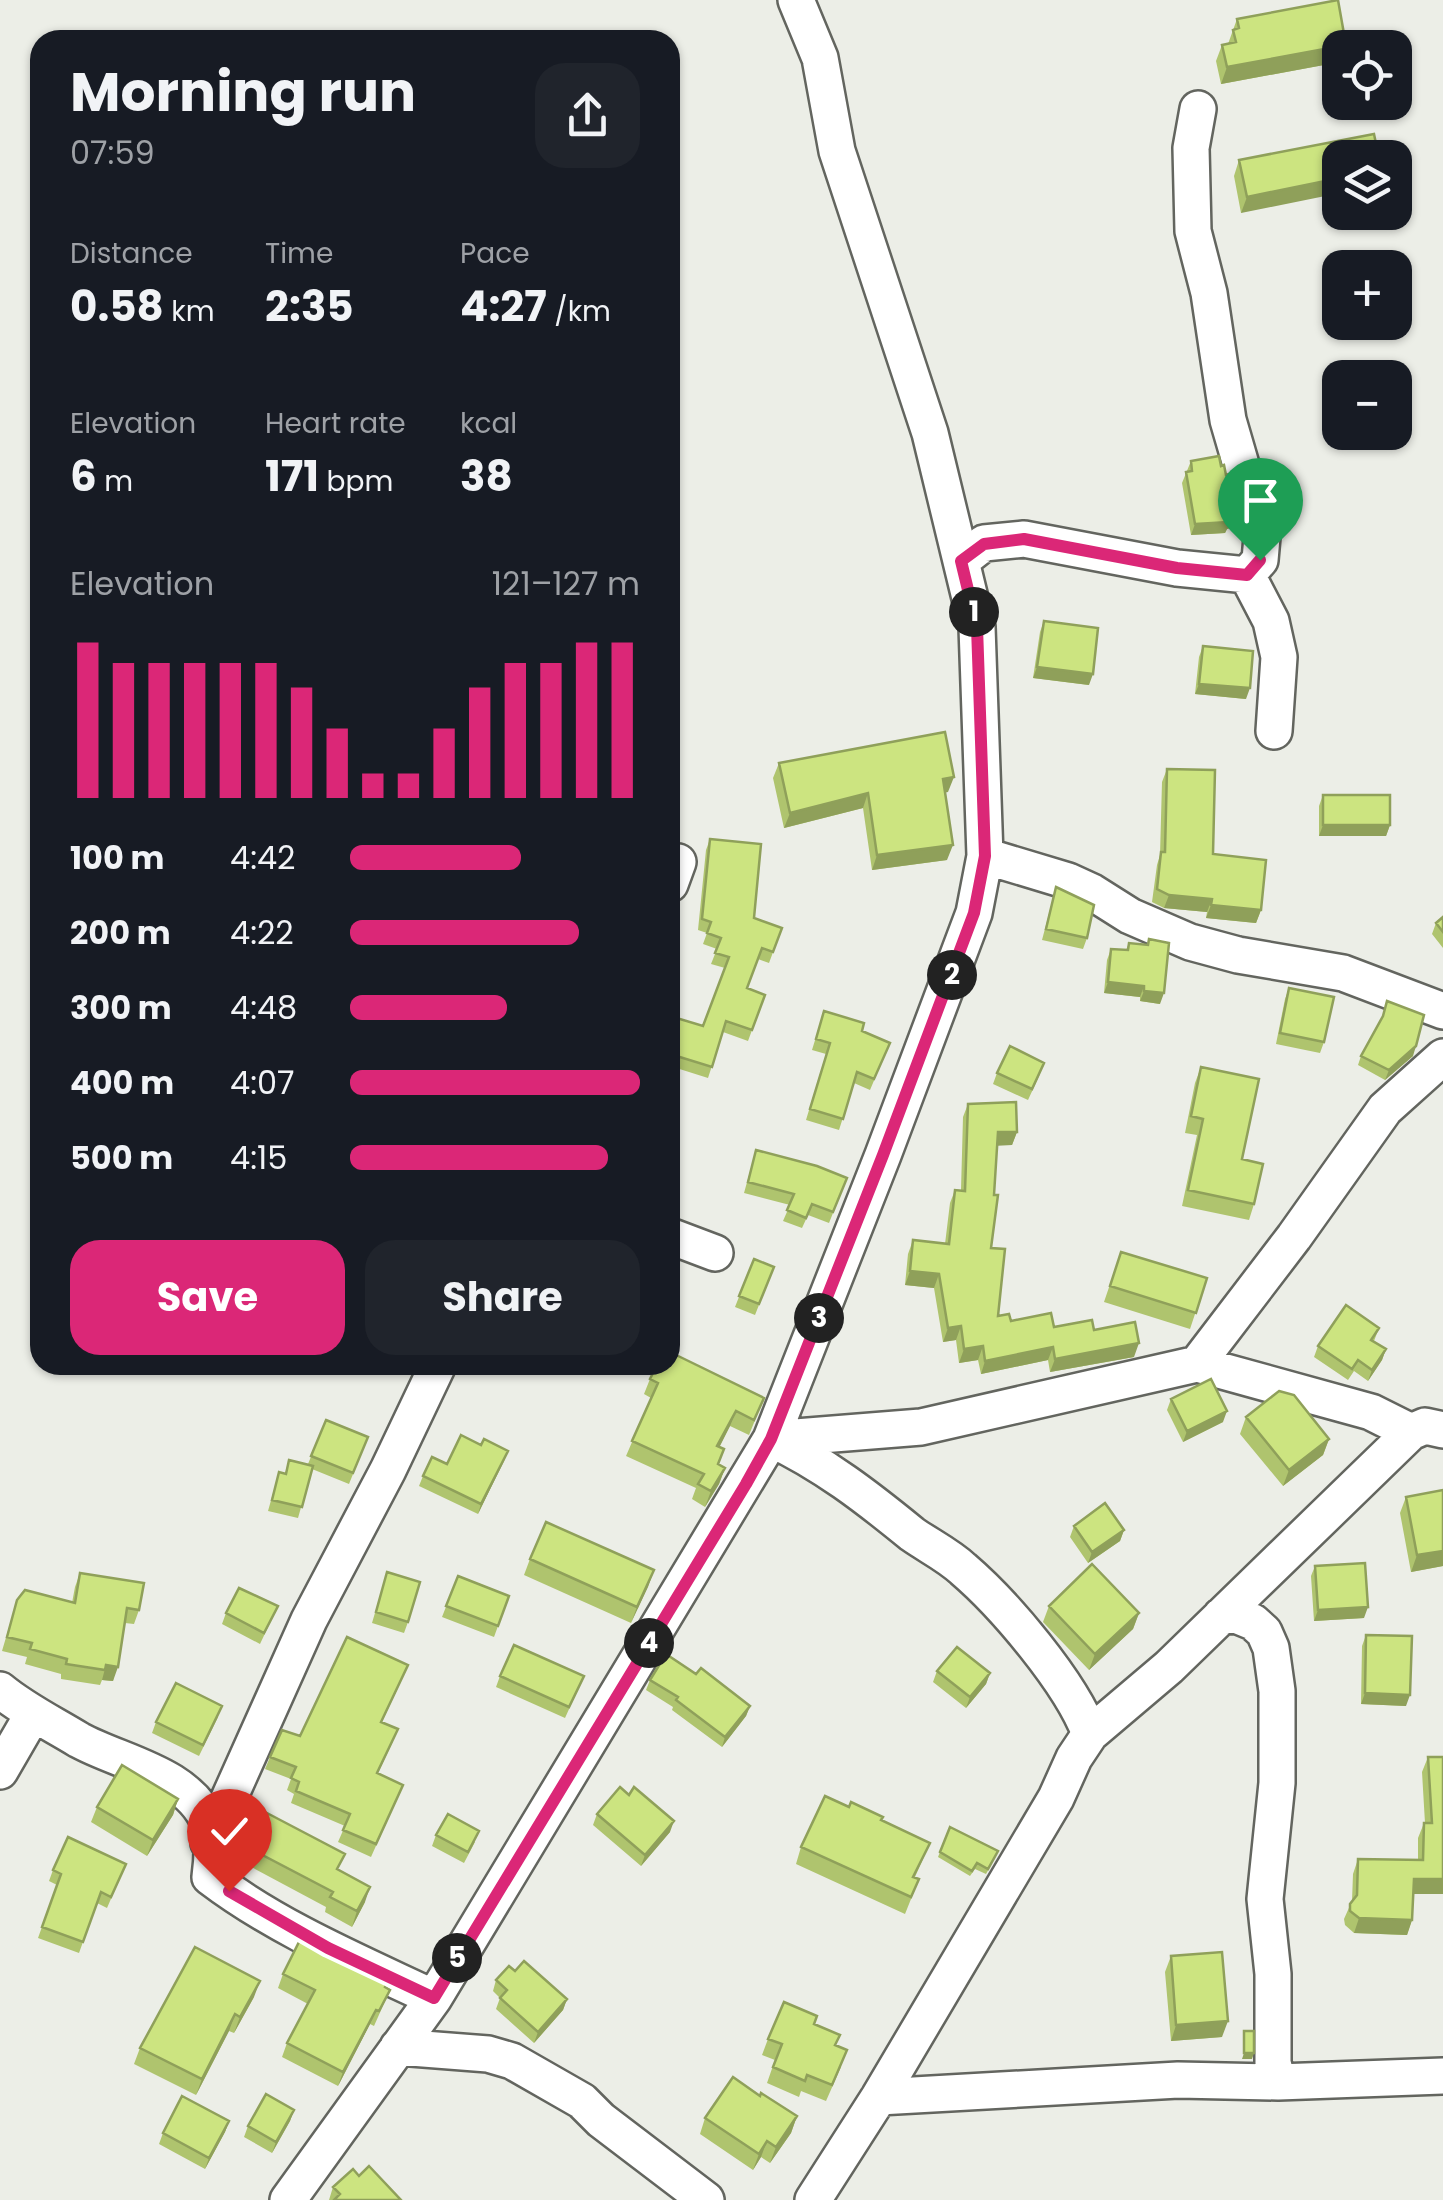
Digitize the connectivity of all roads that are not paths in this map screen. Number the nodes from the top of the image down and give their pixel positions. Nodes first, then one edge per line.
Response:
1 (796, 0) edge
2 (1198, 109) dead end
3 (961, 561) junction
4 (1247, 575) junction
5 (1274, 731) dead end
6 (985, 856) junction
7 (1443, 1011) edge
8 (1443, 1057) edge
9 (680, 1240) edge
10 (716, 1253) dead end
11 (1196, 1364) junction
12 (433, 1375) edge
13 (1427, 1431) edge
14 (771, 1439) junction
15 (1221, 1616) junction
16 (0, 1690) edge
17 (33, 1714) junction
18 (1090, 1734) junction
19 (0, 1772) edge
20 (210, 1843) junction
21 (434, 1998) junction
22 (398, 2047) junction
23 (1443, 2076) edge
24 (1278, 2082) junction
25 (879, 2097) junction
26 (288, 2200) edge
27 (706, 2200) edge
28 (814, 2200) edge

1 - 3 street
2 - 4 street
3 - 4 street
3 - 6 street
4 - 5 street
6 - 7 street
6 - 14 street
8 - 11 street
9 - 10 street
11 - 13 street
11 - 14 street
12 - 20 street
13 - 15 street
14 - 18 street
14 - 21 street
15 - 18 street
15 - 24 street
16 - 17 street
17 - 19 street
17 - 20 street
18 - 25 street
20 - 21 street
21 - 22 street
22 - 26 street
22 - 27 street
23 - 24 street
24 - 25 street
25 - 28 street

